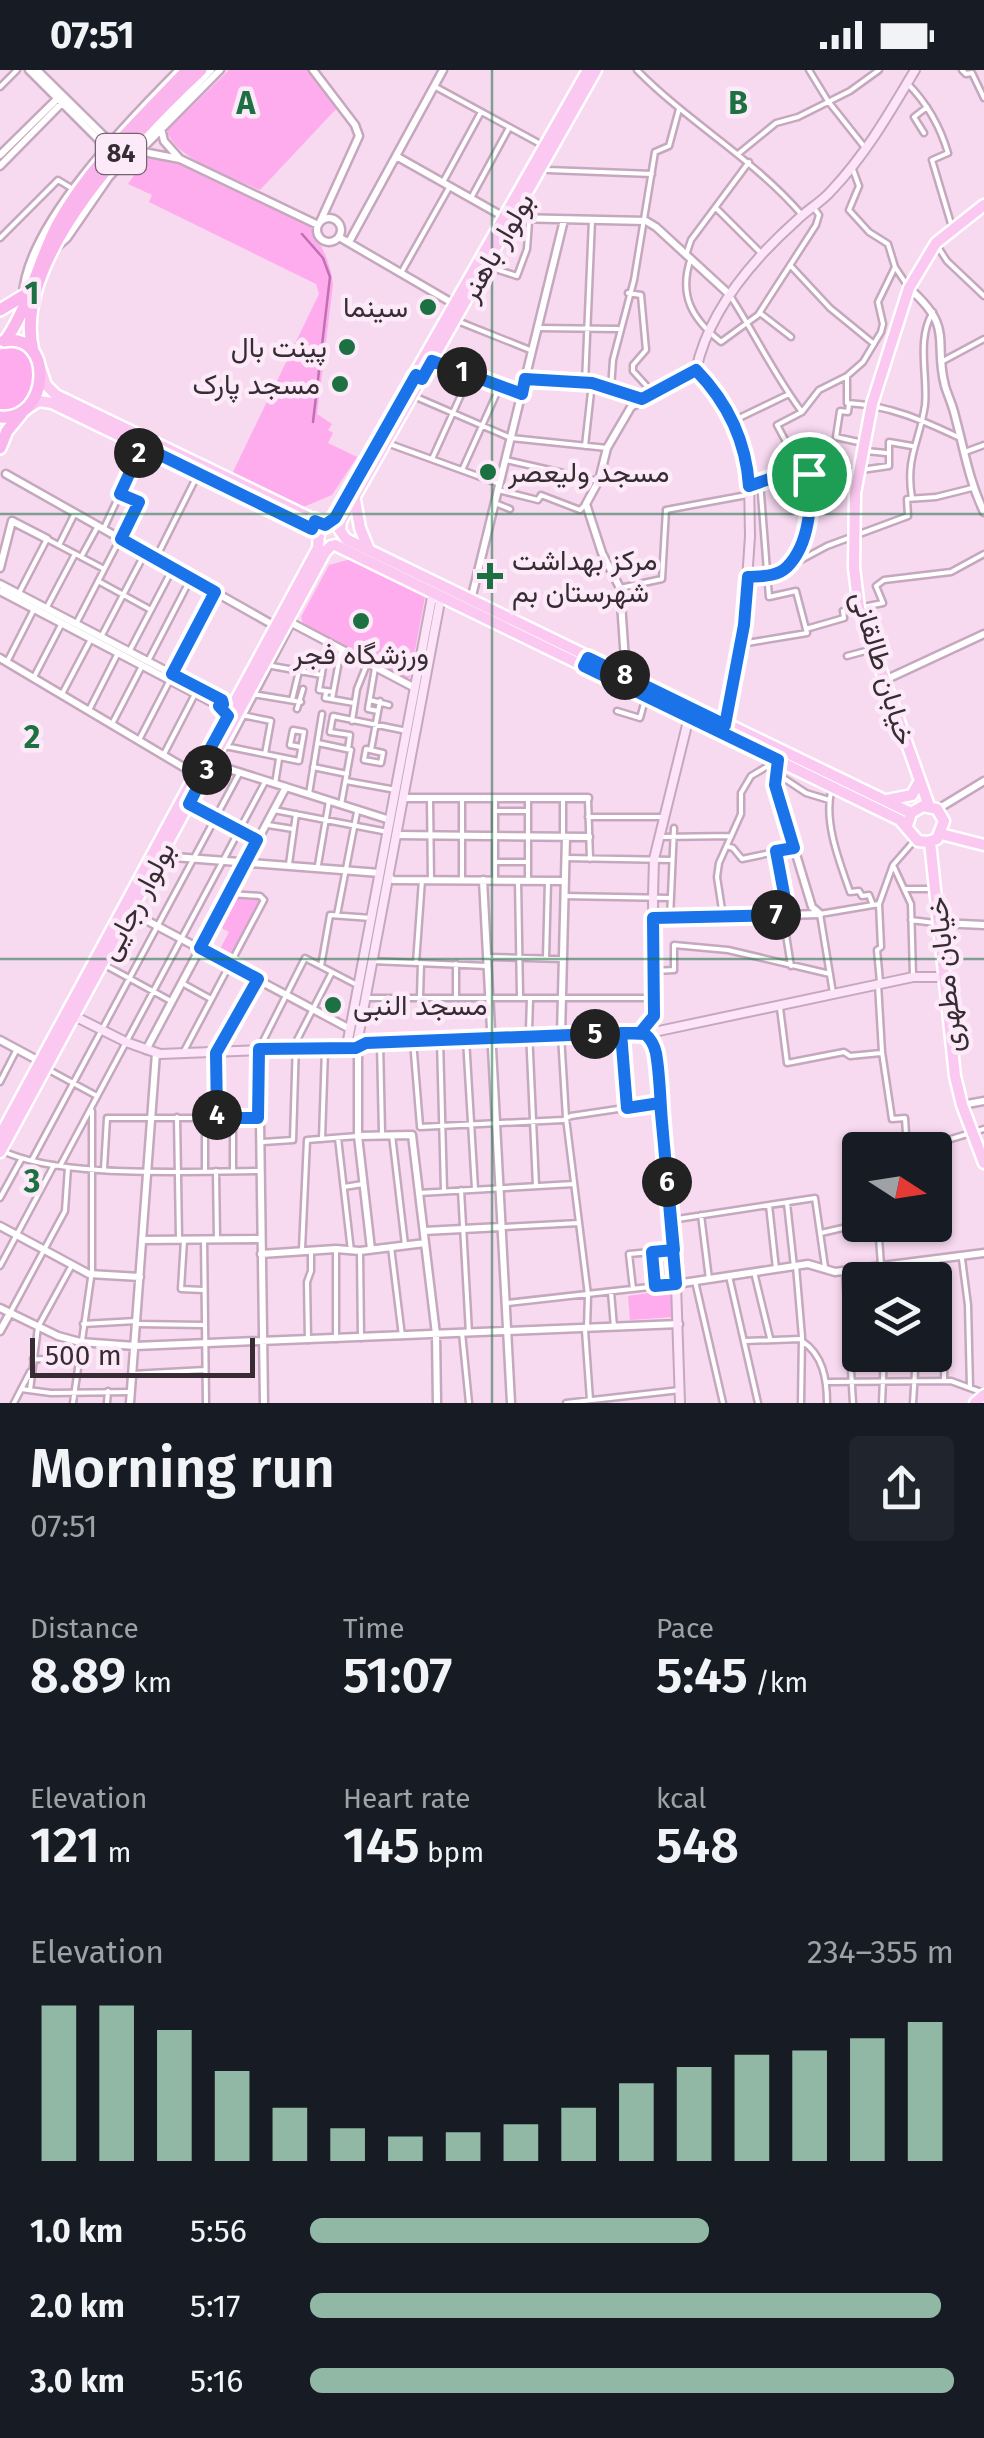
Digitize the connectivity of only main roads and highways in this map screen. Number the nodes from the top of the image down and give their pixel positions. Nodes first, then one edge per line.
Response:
1 (187, 70) edge
2 (201, 70) edge
3 (588, 70) edge
4 (596, 70) edge
5 (915, 70) edge
6 (580, 92) junction
7 (984, 205) edge
8 (509, 218) junction
9 (25, 298) junction
10 (0, 310) edge
11 (2, 342) edge
12 (36, 357) junction
13 (419, 377) junction
14 (25, 410) junction
15 (0, 417) edge
16 (0, 448) edge
17 (355, 498) junction
18 (327, 533) junction
19 (364, 552) junction
20 (440, 591) junction
21 (495, 612) junction
22 (285, 624) junction
23 (586, 662) junction
24 (236, 712) junction
25 (689, 717) junction
26 (725, 725) junction
27 (210, 762) junction
28 (917, 780) junction
29 (869, 795) junction
30 (916, 812) junction
31 (394, 821) junction
32 (943, 830) junction
33 (930, 842) junction
34 (984, 843) edge
35 (384, 874) junction
36 (143, 882) junction
37 (942, 974) junction
38 (361, 998) junction
39 (74, 1002) junction
40 (654, 1016) junction
41 (74, 1019) junction
42 (62, 1023) junction
43 (654, 1032) junction
44 (640, 1033) junction
45 (355, 1043) junction
46 (656, 1049) junction
47 (43, 1065) junction
48 (1, 1132) edge
49 (0, 1151) edge
50 (984, 1163) edge
51 (983, 1396) edge
52 (680, 1403) edge
53 (975, 1403) edge

1 - 9 highway, 84
2 - 12 highway, 84
3 - 6 main road, بولوار باهنر
4 - 6 main road, بولوار باهنر
5 - 26 main road
6 - 8 main road, بولوار باهنر
6 - 8 main road, بولوار باهنر
7 - 28 main road, خیابان طالقانی
8 - 13 main road, بولوار باهنر
8 - 13 main road, بولوار باهنر
9 - 10 highway
9 - 11 highway, 84
11 - 12 highway, 84
12 - 14 highway, 84
12 - 18 main road
13 - 17 main road, بولوار باهنر
13 - 18 main road, بولوار باهنر
14 - 15 highway
14 - 16 highway, 84
14 - 18 main road
17 - 18 main road, بولوار باهنر
17 - 19 main road
18 - 19 main road
18 - 22 main road, بولوار رجایی
19 - 20 main road
20 - 21 main road
20 - 21 main road
20 - 23 main road
20 - 31 main road
20 - 31 main road
21 - 23 main road
22 - 24 main road, بولوار رجایی
22 - 24 main road, بولوار رجایی
23 - 25 main road
23 - 26 main road
24 - 27 main road, بولوار رجایی
24 - 27 main road, بولوار رجایی
25 - 30 main road
25 - 40 main road
26 - 29 main road
27 - 36 main road, بولوار رجایی
27 - 36 main road, بولوار رجایی
28 - 29 main road
28 - 30 main road, خیابان طالقانی
29 - 30 main road
30 - 32 main road
30 - 33 main road
31 - 35 main road
32 - 33 main road
32 - 34 main road
33 - 37 main road, خیابان مطهری
35 - 38 main road
35 - 38 main road
36 - 39 main road, بولوار رجایی
36 - 41 main road, بولوار رجایی
37 - 43 main road
37 - 50 main road, خیابان مطهری
38 - 45 main road
38 - 45 main road
39 - 41 main road
39 - 42 main road, بولوار رجایی
40 - 43 main road
40 - 44 main road
41 - 42 main road
41 - 45 main road
41 - 47 main road, بولوار رجایی
42 - 47 main road, بولوار رجایی
43 - 44 main road
43 - 46 main road
44 - 45 main road
44 - 46 main road
46 - 52 main road
47 - 48 main road, بولوار رجایی
47 - 49 main road, بولوار رجایی
51 - 53 main road

